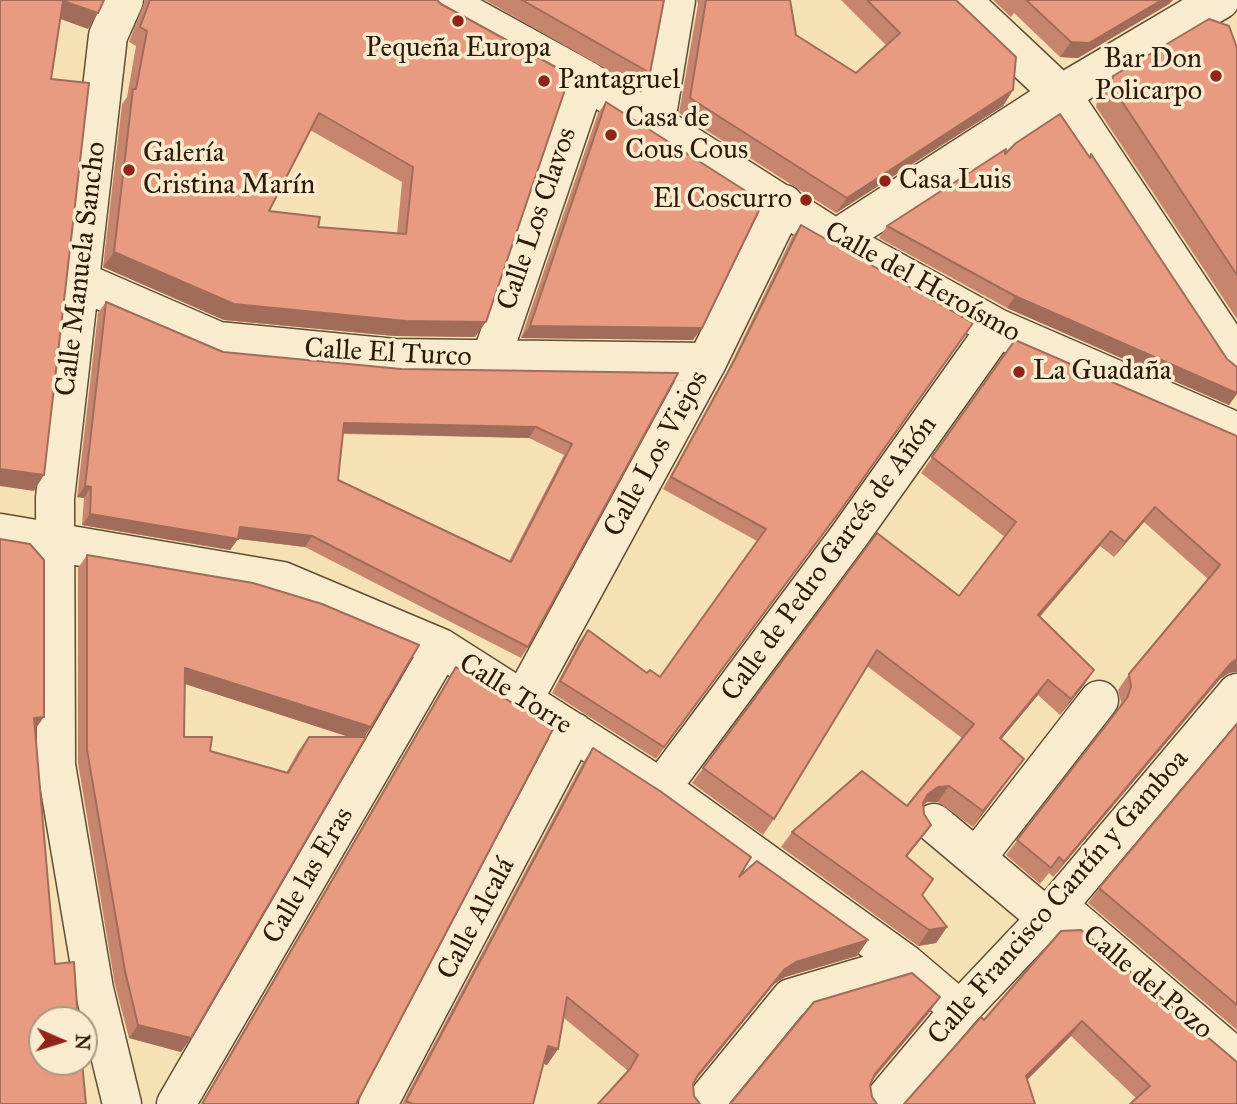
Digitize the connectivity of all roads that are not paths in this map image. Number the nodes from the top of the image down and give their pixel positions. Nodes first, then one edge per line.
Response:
1 (124, 0) edge
2 (441, 0) edge
3 (676, 0) edge
4 (961, 0) edge
5 (1220, 0) edge
6 (586, 80) junction
7 (1061, 94) junction
8 (656, 121) junction
9 (784, 204) junction
10 (836, 239) junction
11 (82, 282) junction
12 (997, 328) junction
13 (491, 359) junction
14 (1237, 359) edge
15 (707, 362) junction
16 (1237, 432) edge
17 (0, 533) edge
18 (53, 541) junction
19 (441, 648) junction
20 (1237, 693) edge
21 (523, 700) junction
22 (1099, 700) dead end
23 (574, 732) junction
24 (661, 788) junction
25 (934, 823) edge
26 (976, 858) junction
27 (1052, 912) junction
28 (906, 964) junction
29 (960, 1010) junction
30 (1237, 1059) edge
31 (122, 1104) edge
32 (176, 1104) edge
33 (378, 1104) edge
34 (704, 1104) edge
35 (881, 1104) edge

1 - 11 street, Calle Manuela Sancho
2 - 6 street, Calle del Heroísmo
3 - 8 street
4 - 7 street
5 - 7 street
6 - 8 street, Calle del Heroísmo
6 - 13 street, Calle Los Clavos
7 - 10 street
7 - 14 street
8 - 9 street, Calle del Heroísmo
9 - 10 street, Calle del Heroísmo
9 - 15 street, Calle Los Viejos
10 - 12 street, Calle del Heroísmo
11 - 13 street, Calle El Turco
11 - 18 street, Calle Manuela Sancho
12 - 16 street, Calle del Heroísmo
12 - 24 street, Calle de Pedro Garcés de Añón
13 - 15 street, Calle El Turco
15 - 21 street, Calle Los Viejos
17 - 18 street, Calle Torre
18 - 19 street, Calle Torre
18 - 31 street, Calle Manuela Sancho
19 - 21 street, Calle Torre
19 - 32 street, Calle las Eras
20 - 27 street, Calle Francisco Cantín y Gamboa
21 - 23 street, Calle Torre
22 - 26 street
23 - 24 street, Calle Torre
23 - 33 street, Calle Alcalá
24 - 28 street, Calle Torre
25 - 26 street, Calle del Pozo
26 - 27 street, Calle del Pozo
27 - 29 street, Calle Francisco Cantín y Gamboa
27 - 30 street, Calle del Pozo
28 - 29 street, Calle Torre
28 - 34 street
29 - 35 street, Calle Francisco Cantín y Gamboa

